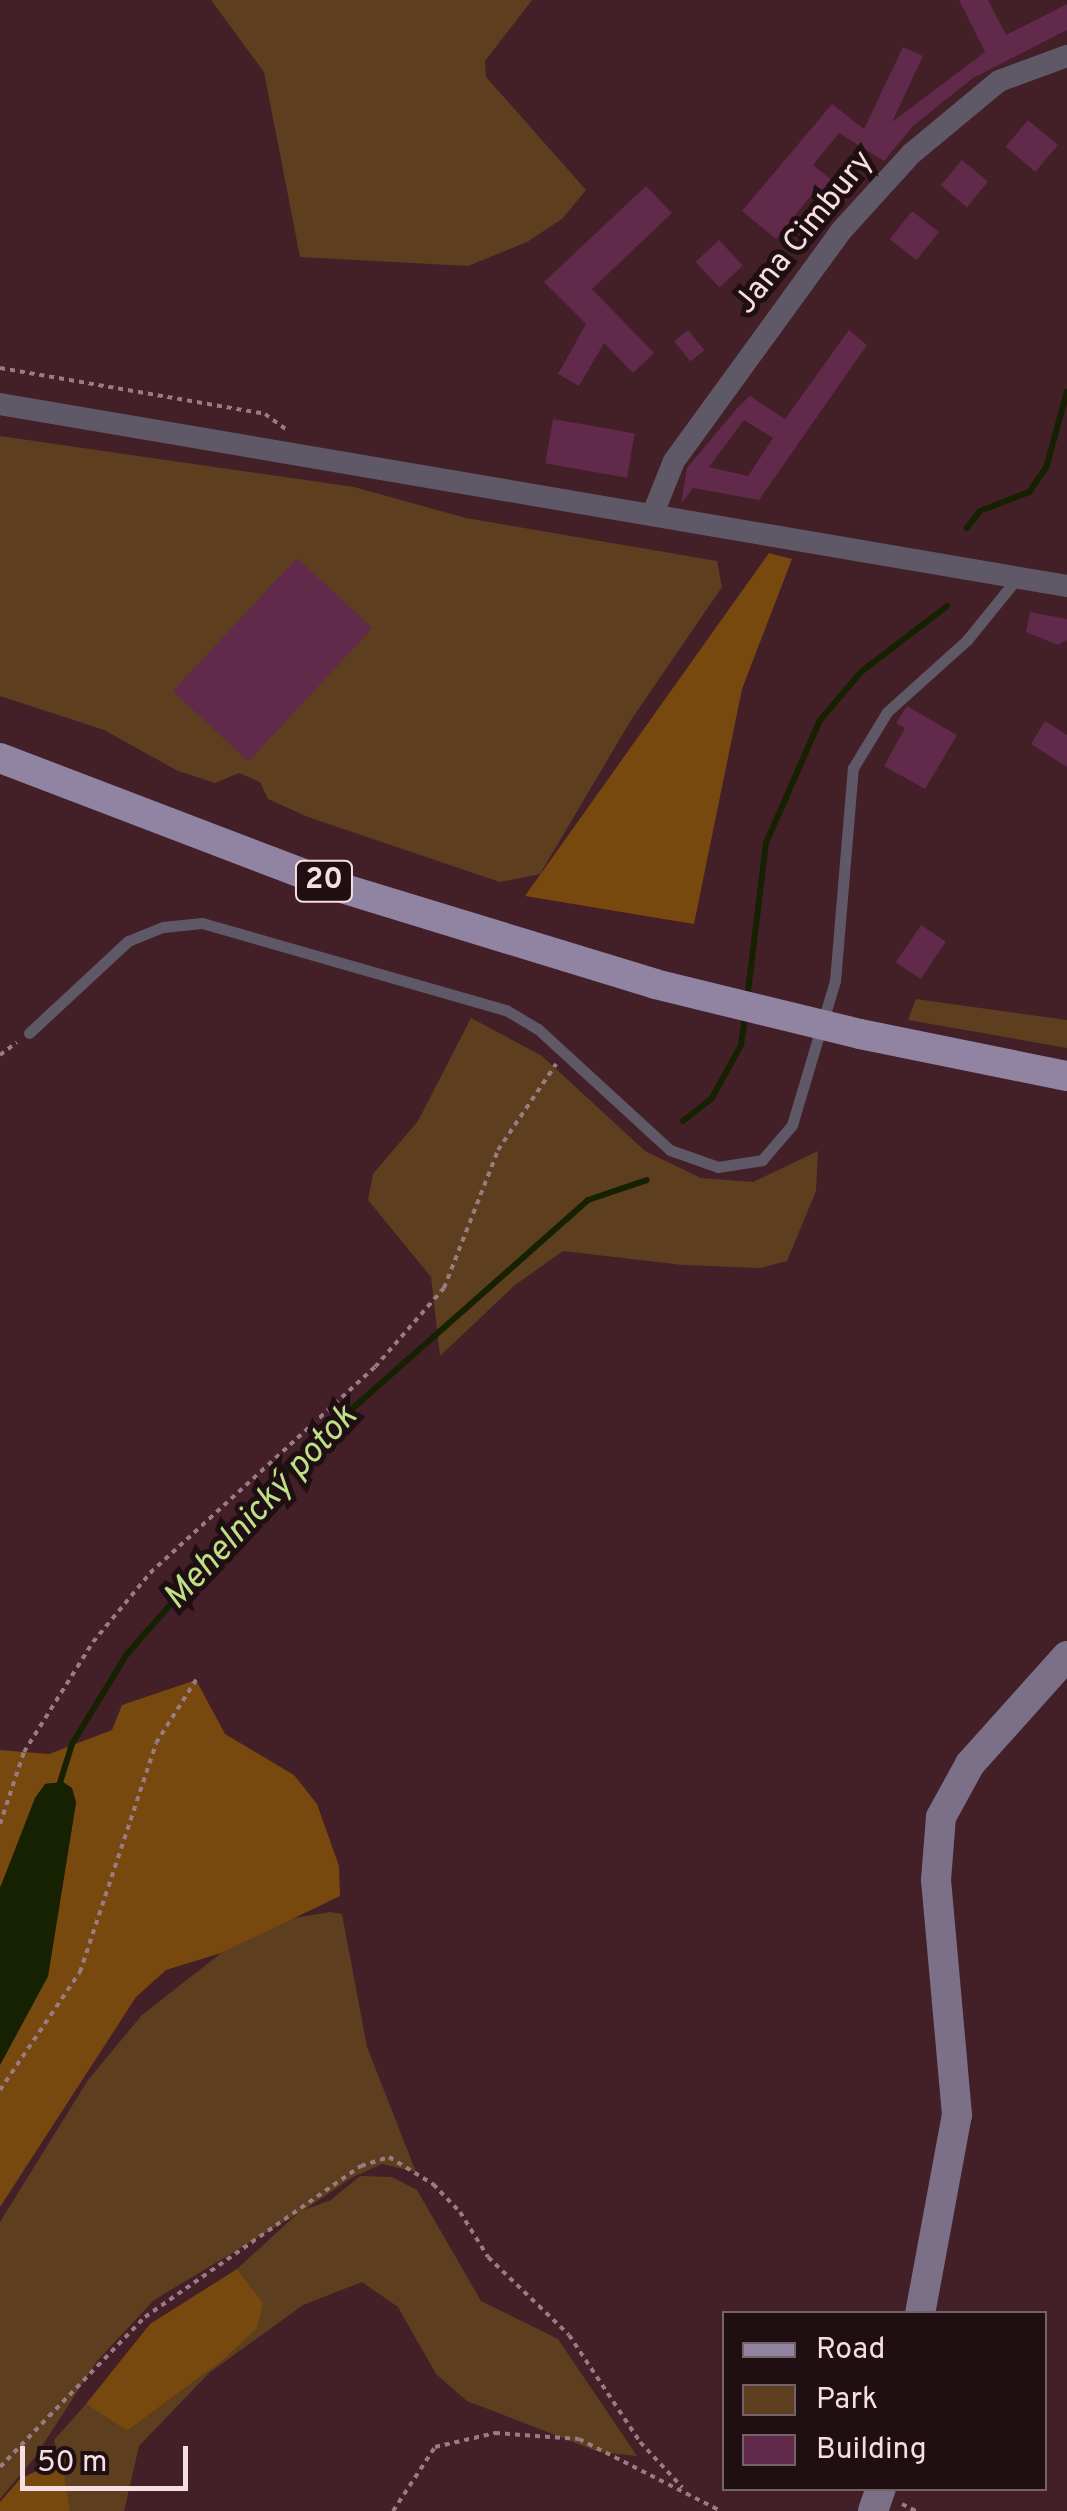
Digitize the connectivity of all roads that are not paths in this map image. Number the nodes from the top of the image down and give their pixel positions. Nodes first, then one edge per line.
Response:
1 (1067, 56) edge
2 (0, 404) edge
3 (654, 511) junction
4 (1018, 577) junction
5 (1067, 586) edge
6 (0, 758) edge
7 (29, 1033) dead end
8 (1067, 1076) edge
9 (1067, 1656) edge
10 (921, 2311) edge

1 - 3 street, Jana Cimbury
2 - 3 street
3 - 4 street
4 - 5 street
4 - 7 lane
6 - 8 main road, 20, bridge
9 - 10 street

